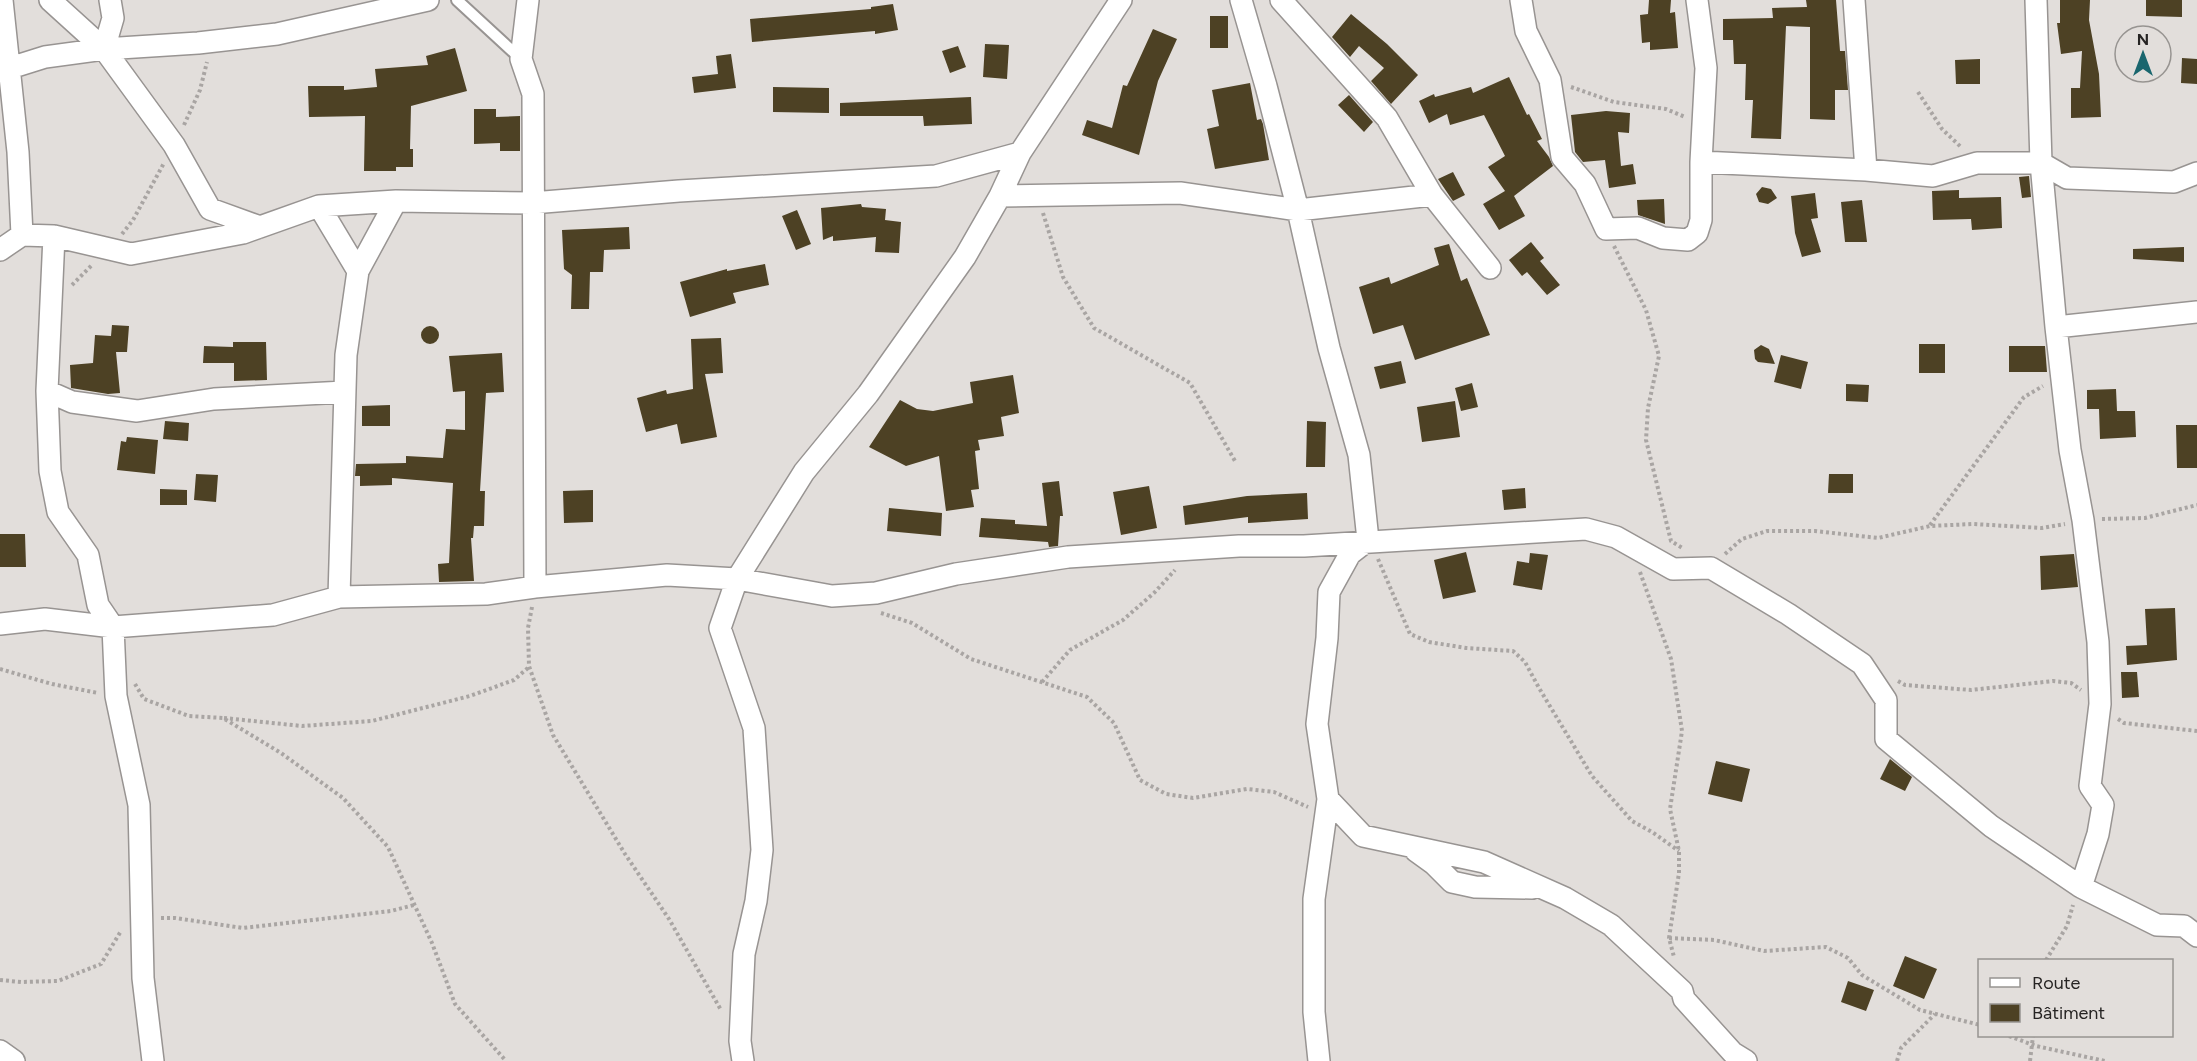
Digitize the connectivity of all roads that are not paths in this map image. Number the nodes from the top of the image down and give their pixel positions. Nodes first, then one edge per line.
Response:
1 (2, 0) edge
2 (51, 0) edge
3 (110, 0) edge
4 (428, 0) edge
5 (457, 0) edge
6 (528, 0) edge
7 (1121, 0) edge
8 (1241, 0) edge
9 (1281, 0) edge
10 (1521, 0) edge
11 (1697, 0) edge
12 (1854, 0) edge
13 (2036, 0) edge
14 (104, 50) junction
15 (521, 59) junction
16 (9, 68) junction
17 (1020, 153) junction
18 (1701, 162) junction
19 (2041, 163) junction
20 (1866, 170) junction
21 (2197, 173) edge
22 (1432, 195) junction
23 (1000, 196) junction
24 (396, 201) junction
25 (532, 203) junction
26 (320, 206) junction
27 (1298, 210) junction
28 (260, 227) junction
29 (22, 235) junction
30 (54, 236) junction
31 (0, 250) edge
32 (1490, 268) dead end
33 (358, 271) junction
34 (2197, 312) edge
35 (2056, 327) junction
36 (47, 391) junction
37 (344, 392) junction
38 (1368, 540) junction
39 (737, 579) junction
40 (535, 587) junction
41 (339, 597) junction
42 (0, 624) edge
43 (113, 627) junction
44 (1327, 807) junction
45 (2081, 887) junction
46 (2197, 936) edge
47 (0, 1051) edge
48 (14, 1061) edge
49 (153, 1061) edge
50 (743, 1061) edge
51 (1319, 1061) edge
52 (1746, 1061) edge

1 - 16 street
2 - 14 street
3 - 14 street
4 - 14 street
5 - 15 lane
6 - 15 street
7 - 17 street
8 - 27 street
9 - 22 street
10 - 18 street
11 - 18 street
12 - 20 street
13 - 19 street
14 - 16 street
14 - 28 street
15 - 25 street
16 - 29 street
17 - 23 street
17 - 25 street
18 - 20 street
19 - 20 street
19 - 21 street
19 - 35 street
22 - 27 street
22 - 32 street
23 - 27 street
23 - 39 street
24 - 25 street
24 - 26 street
24 - 33 street
25 - 40 street
26 - 28 street
26 - 33 street
27 - 38 street
28 - 30 street
29 - 30 street
29 - 31 street
30 - 36 street
33 - 37 street
34 - 35 street
35 - 45 street
36 - 37 street
36 - 43 street
37 - 41 street
38 - 39 street
38 - 44 street
38 - 45 street
39 - 40 street
39 - 50 street
40 - 41 street
41 - 43 street
42 - 43 street
43 - 49 street
44 - 51 street
44 - 52 street
45 - 46 street
47 - 48 street

